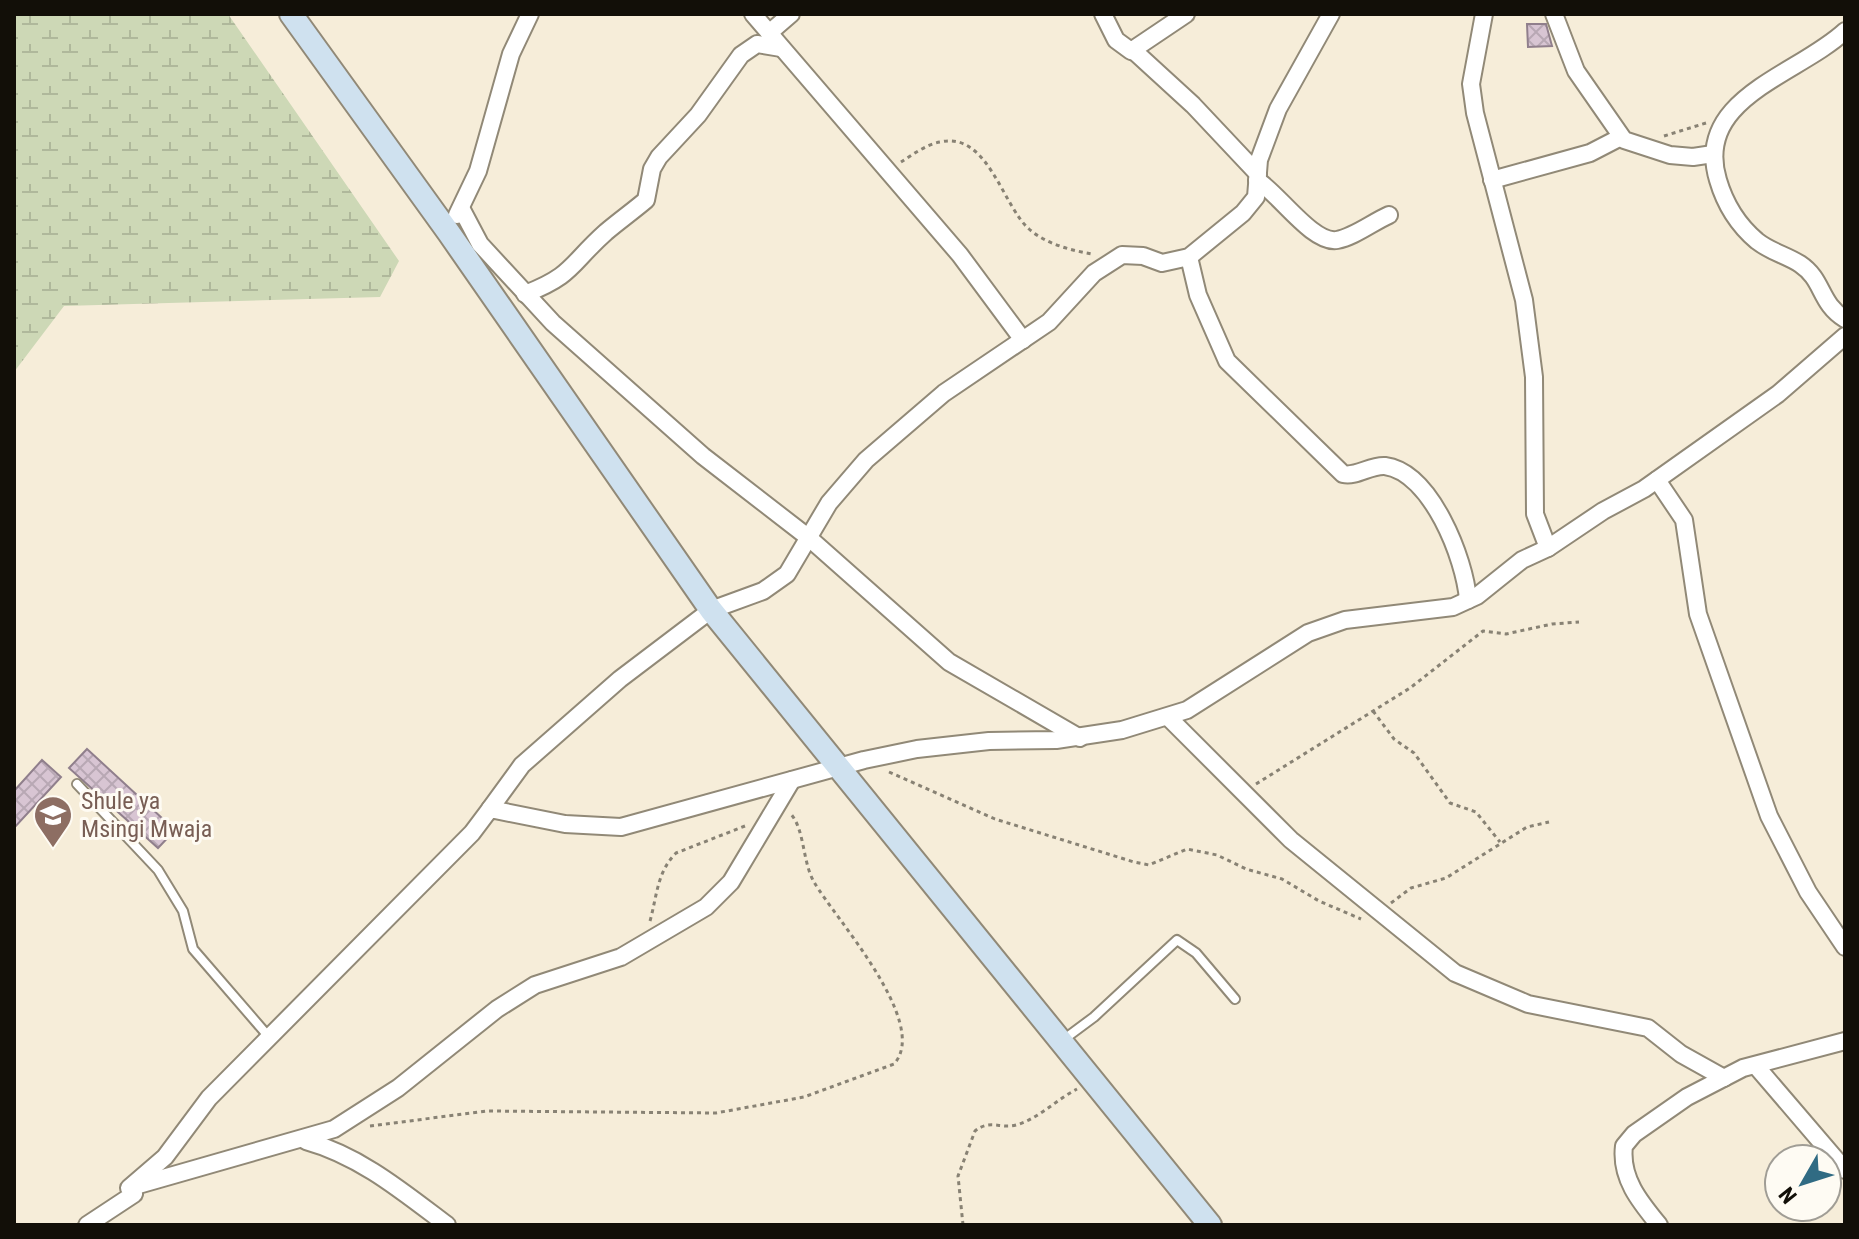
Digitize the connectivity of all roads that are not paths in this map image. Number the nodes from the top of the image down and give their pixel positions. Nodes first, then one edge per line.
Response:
1 (291, 14) edge
2 (530, 14) edge
3 (753, 14) edge
4 (791, 14) edge
5 (1103, 14) edge
6 (1186, 14) edge
7 (1331, 14) edge
8 (1484, 14) edge
9 (1554, 14) edge
10 (1845, 31) edge
11 (769, 33) junction
12 (781, 48) junction
13 (1134, 51) junction
14 (1621, 137) junction
15 (1713, 154) junction
16 (1258, 177) junction
17 (1492, 180) junction
18 (461, 208) junction
19 (1389, 215) dead end
20 (449, 233) junction
21 (1189, 257) junction
22 (525, 294) junction
23 (1845, 319) edge
24 (1845, 336) edge
25 (1023, 340) junction
26 (1657, 480) junction
27 (809, 538) junction
28 (1548, 548) junction
29 (1468, 600) junction
30 (711, 610) junction
31 (1168, 717) junction
32 (1080, 738) junction
33 (839, 768) junction
34 (792, 780) junction
35 (77, 784) dead end
36 (490, 809) junction
37 (1845, 947) edge
38 (1235, 999) dead end
39 (269, 1037) junction
40 (1062, 1041) junction
41 (1845, 1041) edge
42 (1825, 1049) junction
43 (1845, 1057) edge
44 (1756, 1066) junction
45 (1724, 1078) junction
46 (300, 1139) junction
47 (1845, 1170) edge
48 (129, 1188) junction
49 (87, 1225) edge
50 (447, 1225) edge
51 (1210, 1225) edge
52 (1659, 1225) edge

1 - 20 main road
2 - 18 street
3 - 11 street
4 - 11 street
5 - 13 street
6 - 13 street
7 - 16 street
8 - 17 street
9 - 14 street
10 - 15 street
11 - 12 street
12 - 22 street
12 - 25 street
13 - 16 street
14 - 15 street
14 - 17 street
15 - 23 street
16 - 19 street
16 - 21 street
17 - 28 street
18 - 20 street
18 - 22 street
20 - 30 main road
21 - 25 street
21 - 29 street
22 - 27 street
24 - 26 street
25 - 27 street
26 - 28 street
26 - 37 street
27 - 30 street
27 - 32 street
28 - 29 street
29 - 31 street
30 - 33 main road
30 - 36 street
31 - 32 street
31 - 45 street
32 - 33 street
33 - 34 street
33 - 40 main road
34 - 36 street
34 - 46 street
35 - 39 lane
36 - 39 street
38 - 40 lane
39 - 48 street
40 - 51 main road
41 - 42 street
42 - 43 street
42 - 44 street
44 - 45 street
44 - 47 street
45 - 52 street
46 - 48 street
46 - 50 street
48 - 49 street

